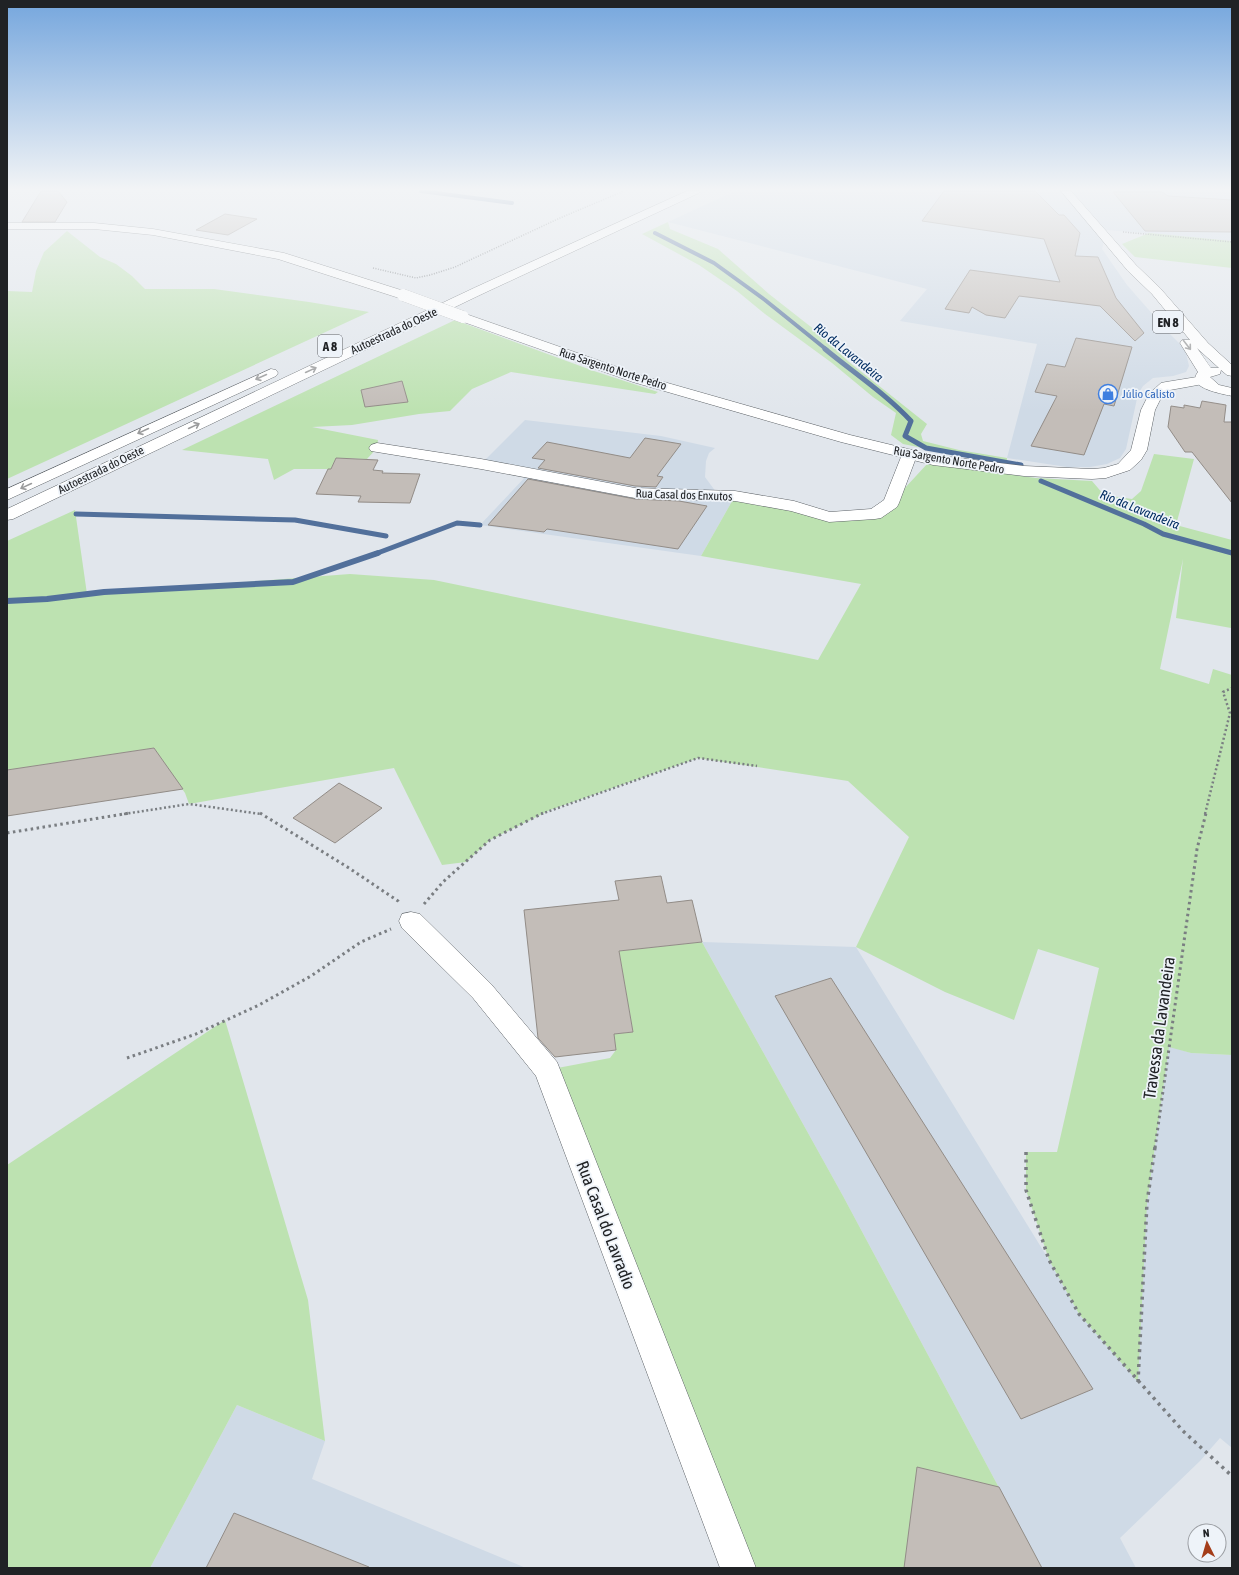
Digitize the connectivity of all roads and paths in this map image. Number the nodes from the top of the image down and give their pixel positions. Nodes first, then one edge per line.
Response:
1 (310, 264) edge
2 (460, 264) edge
3 (506, 264) edge
4 (536, 264) edge
5 (1129, 264) edge
6 (372, 267) dead end
7 (1132, 268) junction
8 (405, 311) dead end
9 (1172, 328) junction
10 (1187, 328) junction
11 (285, 366) dead end
12 (1232, 372) edge
13 (1218, 387) edge
14 (377, 448) dead end
15 (909, 455) junction
16 (7, 495) edge
17 (7, 515) edge
18 (1232, 688) edge
19 (757, 766) dead end
20 (7, 833) edge
21 (411, 921) junction
22 (127, 1058) dead end
23 (1026, 1152) dead end
24 (1138, 1382) junction
25 (1232, 1476) edge
26 (738, 1568) edge

1 - 15 main road, Rua Sargento Norte Pedro, bridge
2 - 6 path
3 - 8 main road, Autoestrada do Oeste
17 -> 4 main road, Autoestrada do Oeste / A 8
5 - 7 main road, EN 8
7 - 9 main road, EN 8
7 - 10 main road, EN 8
9 - 10 main road
9 -> 13 main road, EN 8
10 - 12 main road, EN 8
11 -> 16 main road, Autoestrada do Oeste
12 - 13 main road, EN 8
13 - 15 main road, Rua Sargento Norte Pedro
14 - 15 main road, Rua Casal dos Enxutos
18 - 24 path, Travessa da Lavandeira
19 - 21 path
20 - 21 path
21 - 22 path
21 - 26 main road, Rua Casal do Lavradio
23 - 24 path
24 - 25 path

